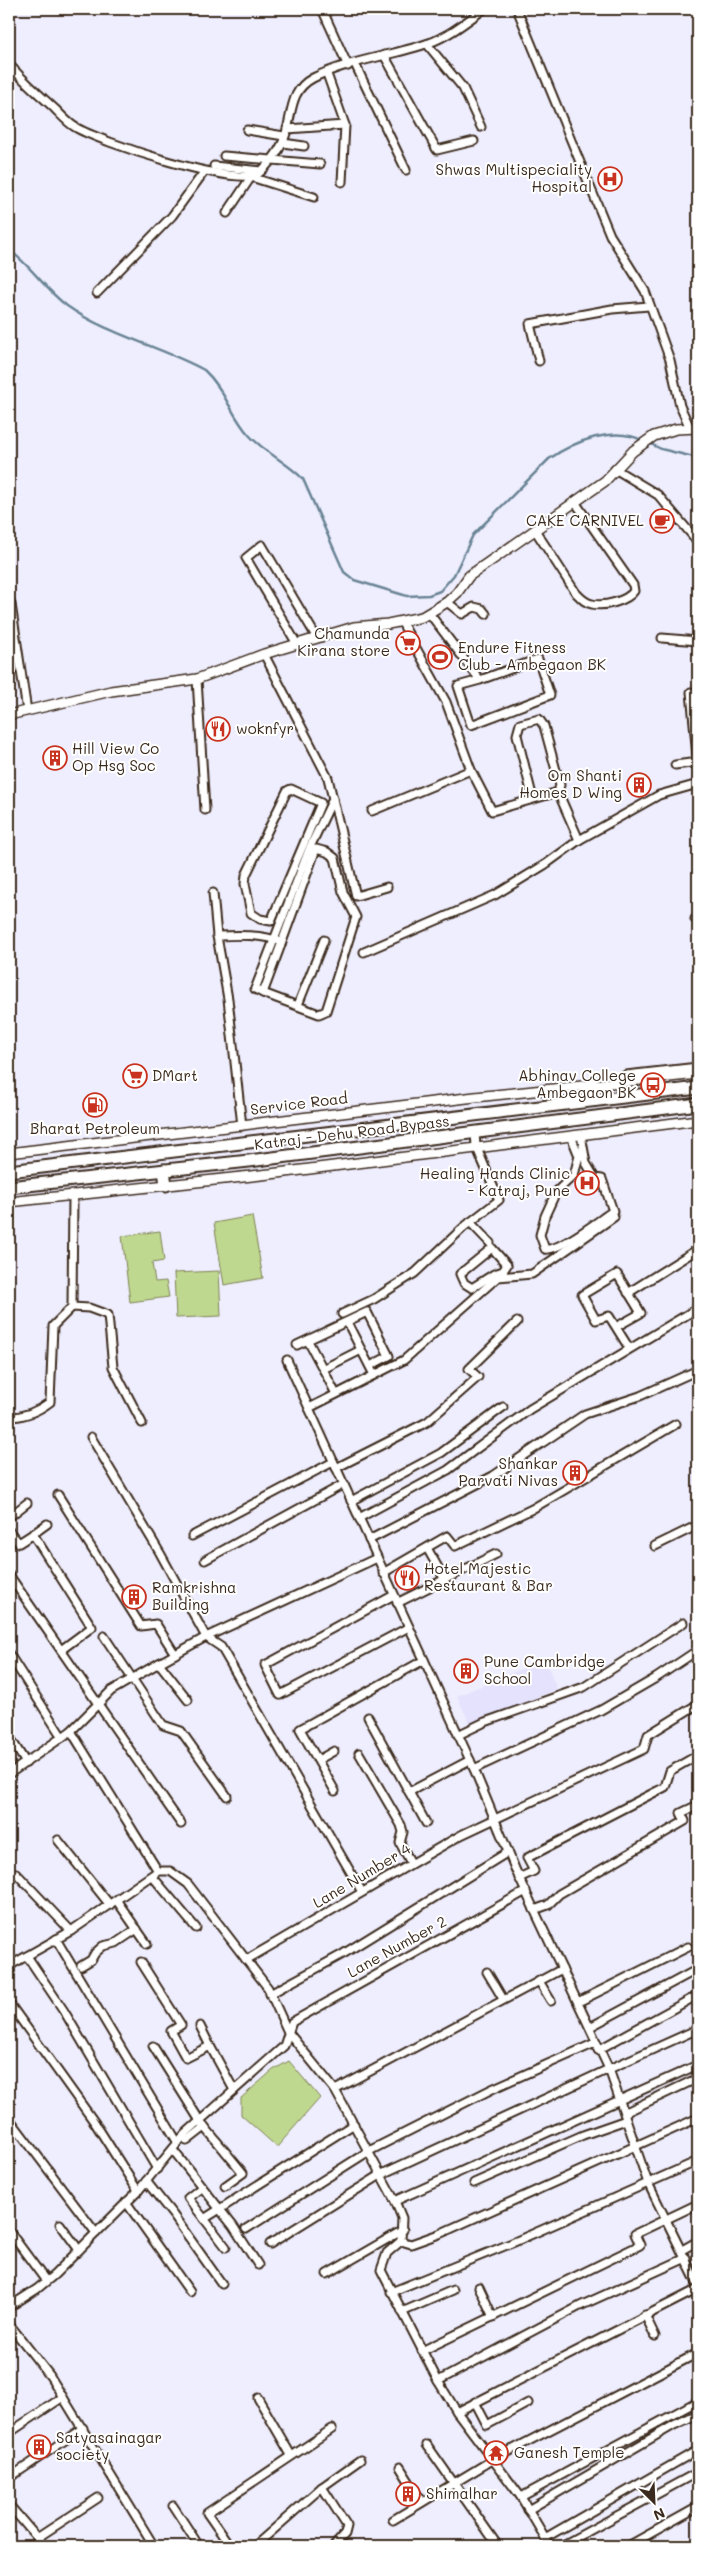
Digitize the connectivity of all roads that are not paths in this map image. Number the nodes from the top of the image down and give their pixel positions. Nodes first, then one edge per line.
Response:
1 (322, 9) edge
2 (484, 9) edge
3 (517, 9) edge
4 (427, 44) junction
5 (384, 55) junction
6 (9, 64) edge
7 (352, 65) junction
8 (327, 74) junction
9 (345, 125) junction
10 (481, 127) dead end
11 (248, 130) dead end
12 (285, 136) junction
13 (474, 141) dead end
14 (304, 146) dead end
15 (224, 156) dead end
16 (271, 160) junction
17 (320, 164) dead end
18 (214, 166) dead end
19 (406, 170) dead end
20 (261, 171) junction
21 (204, 172) junction
22 (251, 178) junction
23 (342, 182) dead end
24 (314, 197) dead end
25 (227, 214) dead end
26 (97, 294) dead end
27 (649, 306) junction
28 (539, 361) dead end
29 (694, 428) edge
30 (614, 469) junction
31 (576, 502) junction
32 (535, 530) junction
33 (698, 542) edge
34 (9, 599) edge
35 (447, 602) junction
36 (429, 613) junction
37 (486, 614) dead end
38 (401, 621) junction
39 (317, 638) junction
40 (662, 638) dead end
41 (698, 641) edge
42 (297, 644) junction
43 (264, 654) junction
44 (196, 679) junction
45 (480, 680) junction
46 (691, 692) dead end
47 (27, 711) junction
48 (9, 715) edge
49 (698, 762) edge
50 (675, 765) dead end
51 (698, 768) edge
52 (471, 770) junction
53 (698, 784) edge
54 (558, 792) junction
55 (333, 799) junction
56 (533, 799) junction
57 (205, 810) dead end
58 (372, 811) dead end
59 (579, 840) junction
60 (310, 847) junction
61 (387, 886) dead end
62 (213, 893) dead end
63 (217, 936) junction
64 (274, 939) junction
65 (324, 940) dead end
66 (282, 942) junction
67 (364, 952) dead end
68 (263, 993) junction
69 (298, 1004) junction
70 (698, 1067) edge
71 (698, 1074) edge
72 (612, 1083) junction
73 (593, 1084) junction
74 (698, 1088) edge
75 (596, 1100) junction
76 (698, 1104) edge
77 (698, 1120) edge
78 (242, 1126) junction
79 (474, 1133) junction
80 (581, 1135) junction
81 (570, 1136) junction
82 (476, 1146) junction
83 (9, 1153) edge
84 (164, 1170) junction
85 (9, 1171) edge
86 (166, 1185) junction
87 (9, 1187) edge
88 (73, 1196) junction
89 (9, 1202) edge
90 (614, 1217) dead end
91 (470, 1222) junction
92 (490, 1243) dead end
93 (698, 1249) edge
94 (504, 1273) junction
95 (628, 1293) junction
96 (72, 1307) junction
97 (698, 1308) edge
98 (342, 1314) dead end
99 (347, 1322) junction
100 (517, 1322) dead end
101 (616, 1328) junction
102 (308, 1340) junction
103 (297, 1345) dead end
104 (629, 1348) junction
105 (361, 1350) junction
106 (287, 1360) dead end
107 (370, 1366) junction
108 (323, 1369) junction
109 (698, 1370) edge
110 (374, 1375) junction
111 (336, 1394) junction
112 (309, 1408) junction
113 (503, 1408) dead end
114 (9, 1417) edge
115 (142, 1423) dead end
116 (676, 1424) dead end
117 (91, 1437) dead end
118 (335, 1465) junction
119 (344, 1484) junction
120 (58, 1495) dead end
121 (352, 1501) junction
122 (27, 1503) dead end
123 (9, 1517) edge
124 (359, 1518) junction
125 (47, 1524) dead end
126 (698, 1526) edge
127 (9, 1531) edge
128 (33, 1534) junction
129 (192, 1536) dead end
130 (369, 1540) junction
131 (655, 1546) dead end
132 (427, 1548) junction
133 (496, 1554) dead end
134 (377, 1558) junction
135 (205, 1560) dead end
136 (383, 1572) junction
137 (9, 1575) edge
138 (446, 1580) junction
139 (394, 1595) junction
140 (397, 1603) junction
141 (683, 1623) dead end
142 (409, 1627) junction
143 (104, 1636) dead end
144 (206, 1637) junction
145 (61, 1650) junction
146 (698, 1650) edge
147 (9, 1654) edge
148 (175, 1654) junction
149 (424, 1660) junction
150 (159, 1663) junction
151 (131, 1680) junction
152 (188, 1700) dead end
153 (98, 1704) junction
154 (698, 1704) edge
155 (368, 1717) dead end
156 (71, 1731) junction
157 (458, 1735) junction
158 (9, 1736) edge
159 (62, 1737) junction
160 (334, 1751) dead end
161 (359, 1753) dead end
162 (698, 1755) edge
163 (318, 1760) junction
164 (470, 1760) junction
165 (26, 1762) junction
166 (474, 1769) junction
167 (9, 1774) edge
168 (335, 1790) dead end
169 (409, 1792) junction
170 (228, 1796) dead end
171 (698, 1805) edge
172 (495, 1820) junction
173 (426, 1823) dead end
174 (181, 1824) dead end
175 (58, 1840) dead end
176 (508, 1852) junction
177 (411, 1863) junction
178 (158, 1871) junction
179 (16, 1873) dead end
180 (152, 1876) junction
181 (519, 1878) junction
182 (362, 1892) junction
183 (526, 1892) junction
184 (117, 1901) junction
185 (110, 1905) junction
186 (534, 1910) junction
187 (196, 1928) dead end
188 (137, 1929) junction
189 (71, 1931) junction
190 (56, 1939) junction
191 (147, 1944) dead end
192 (688, 1947) dead end
193 (27, 1956) junction
194 (246, 1960) junction
195 (141, 1962) dead end
196 (9, 1966) edge
197 (81, 1966) dead end
198 (562, 1969) junction
199 (698, 1969) edge
200 (487, 1972) dead end
201 (540, 1981) junction
202 (270, 1994) junction
203 (698, 1994) edge
204 (503, 2000) junction
205 (550, 2001) dead end
206 (578, 2002) junction
207 (9, 2003) edge
208 (200, 2026) dead end
209 (590, 2027) junction
210 (698, 2029) edge
211 (288, 2032) junction
212 (153, 2046) dead end
213 (210, 2046) junction
214 (597, 2046) junction
215 (693, 2067) dead end
216 (609, 2069) junction
217 (698, 2078) edge
218 (234, 2090) junction
219 (335, 2090) junction
220 (619, 2099) junction
221 (625, 2116) junction
222 (9, 2118) edge
223 (698, 2118) edge
224 (203, 2124) junction
225 (354, 2124) junction
226 (187, 2141) dead end
227 (178, 2143) junction
228 (636, 2147) junction
229 (172, 2150) junction
230 (369, 2151) junction
231 (698, 2161) edge
232 (157, 2169) junction
233 (382, 2174) junction
234 (146, 2181) junction
235 (474, 2183) dead end
236 (648, 2183) junction
237 (225, 2186) dead end
238 (202, 2187) junction
239 (138, 2191) junction
240 (394, 2201) junction
241 (126, 2202) junction
242 (698, 2204) edge
243 (220, 2209) junction
244 (666, 2218) junction
245 (204, 2219) junction
246 (60, 2224) dead end
247 (246, 2229) dead end
248 (402, 2230) junction
249 (9, 2231) edge
250 (96, 2233) junction
251 (401, 2241) junction
252 (698, 2241) edge
253 (270, 2244) dead end
254 (226, 2247) dead end
255 (79, 2250) junction
256 (682, 2250) junction
257 (686, 2258) junction
258 (258, 2265) dead end
259 (327, 2274) dead end
260 (46, 2282) junction
261 (222, 2284) dead end
262 (479, 2287) dead end
263 (698, 2287) edge
264 (453, 2290) dead end
265 (190, 2292) dead end
266 (391, 2292) junction
267 (9, 2307) edge
268 (402, 2312) junction
269 (645, 2315) junction
270 (493, 2317) junction
271 (9, 2324) edge
272 (655, 2336) dead end
273 (422, 2351) junction
274 (698, 2353) edge
275 (438, 2381) junction
276 (63, 2397) junction
277 (258, 2398) dead end
278 (698, 2401) edge
279 (475, 2402) junction
280 (528, 2403) dead end
281 (457, 2412) junction
282 (698, 2414) edge
283 (83, 2428) junction
284 (332, 2429) dead end
285 (9, 2433) edge
286 (427, 2445) dead end
287 (698, 2450) edge
288 (290, 2456) junction
289 (494, 2459) junction
290 (360, 2460) dead end
291 (400, 2467) dead end
292 (698, 2472) edge
293 (9, 2478) edge
294 (453, 2483) junction
295 (322, 2487) junction
296 (521, 2497) junction
297 (98, 2498) dead end
298 (422, 2502) junction
299 (9, 2506) edge
300 (173, 2506) dead end
301 (698, 2507) edge
302 (528, 2510) junction
303 (393, 2520) dead end
304 (36, 2538) junction
305 (545, 2538) junction
306 (44, 2546) edge
307 (154, 2546) edge
308 (199, 2546) edge
309 (230, 2546) edge
310 (255, 2546) edge
311 (334, 2546) edge
312 (498, 2546) edge
313 (550, 2546) edge
314 (561, 2546) edge
315 (628, 2546) edge

1 - 7 street
2 - 4 street
3 - 27 street
4 - 5 street
4 - 10 street
5 - 7 street
5 - 13 street
6 - 21 street
7 - 8 street
7 - 19 street
8 - 9 street
8 - 12 street
9 - 12 street
9 - 23 street
11 - 12 street
12 - 14 street
12 - 16 street
15 - 16 street
16 - 17 street
16 - 20 street
18 - 20 street
20 - 22 street
21 - 22 street
21 - 26 street
22 - 24 street
22 - 25 street
27 - 28 street
27 - 29 street
29 - 30 street
30 - 31 street
30 - 33 street
31 - 32 street
31 - 32 street
32 - 35 street
34 - 47 street
35 - 36 street
35 - 37 street
36 - 38 street
36 - 45 street
38 - 39 street
38 - 52 street
39 - 42 street
39 - 42 street
40 - 41 street
42 - 43 street
43 - 44 street
43 - 55 street
44 - 47 street
44 - 57 street
45 - 45 street
46 - 49 street
47 - 48 street
49 - 50 street
49 - 51 street
52 - 56 street
52 - 58 street
53 - 59 street
54 - 56 street
54 - 56 street
54 - 59 street
55 - 60 street
55 - 61 street
59 - 67 street
60 - 60 street
60 - 64 street
60 - 66 street
60 - 69 street
62 - 63 street
63 - 64 street
63 - 78 street
64 - 66 street
64 - 68 street
65 - 69 street
66 - 68 street
68 - 69 street
70 - 72 street
71 - 72 street, Service Road
72 - 73 street, Service Road
73 - 75 highway
73 - 78 street, Service Road
74 - 75 highway, Katraj - Dehu Road Bypass
75 - 85 highway, Katraj - Dehu Road Bypass
76 - 79 highway, Katraj - Dehu Road Bypass
77 - 80 street
78 - 83 street, Service Road
79 - 82 street
79 - 84 highway, Katraj - Dehu Road Bypass
80 - 81 street
80 - 81 street
81 - 82 street
82 - 86 street
82 - 91 street
84 - 86 highway
84 - 87 highway, Katraj - Dehu Road Bypass
86 - 88 street
88 - 89 street
88 - 96 street
90 - 94 street
91 - 92 street
91 - 98 street
93 - 95 street
94 - 94 street
94 - 110 street
95 - 101 street
95 - 101 street
96 - 114 street
96 - 115 street
97 - 104 street
99 - 102 street
99 - 105 street
99 - 107 street
100 - 118 street
101 - 104 street
102 - 103 street
102 - 108 street
104 - 124 street
105 - 107 street
105 - 108 street
106 - 112 street
107 - 110 street
108 - 111 street
109 - 130 street
110 - 111 street
111 - 112 street
112 - 118 street
113 - 121 street
116 - 132 street
117 - 144 street
118 - 119 street
118 - 129 street
119 - 121 street
119 - 135 street
120 - 148 street
121 - 124 street
122 - 123 street
124 - 130 street
125 - 128 street
126 - 131 street
127 - 128 street
128 - 145 street
130 - 134 street
132 - 136 street
132 - 138 street
133 - 138 street
134 - 136 street
134 - 144 street
136 - 139 street
137 - 145 street
138 - 140 street
139 - 140 street
139 - 142 street
140 - 142 street
141 - 157 street
142 - 149 street
143 - 151 street
144 - 148 street
144 - 182 street
145 - 153 street
146 - 166 street
147 - 159 street
148 - 150 street
149 - 157 street
149 - 163 street
150 - 151 street
150 - 152 street
151 - 153 street
151 - 170 street
153 - 156 street
153 - 174 street
154 - 172 street, Lane Number 4
155 - 169 street
156 - 159 street
156 - 178 street
157 - 164 street
158 - 165 street
159 - 165 street
160 - 163 street
161 - 177 street
162 - 181 street
163 - 168 street
164 - 166 street
164 - 169 street
165 - 167 street
166 - 172 street
169 - 173 street
171 - 186 street
172 - 176 street
172 - 177 street, Lane Number 4
175 - 185 street
176 - 181 street
176 - 202 street
177 - 182 street, Lane Number 4
178 - 180 street
178 - 194 street
179 - 189 street
180 - 184 street
180 - 187 street
181 - 183 street
182 - 194 street, Lane Number 4
183 - 186 street
183 - 211 street, Lane Number 2
184 - 185 street
184 - 188 street
185 - 189 street
186 - 198 street
188 - 191 street
188 - 197 street
189 - 190 street
190 - 193 street
190 - 227 street
192 - 206 street
193 - 196 street
193 - 232 street
194 - 202 street
195 - 213 street
198 - 201 street
198 - 206 street
199 - 209 street
200 - 204 street
201 - 204 street
201 - 205 street
202 - 211 street
203 - 214 street
204 - 219 street
206 - 209 street
207 - 239 street
208 - 213 street
209 - 214 street
210 - 216 street
211 - 218 street, Lane Number 2
211 - 219 street
212 - 224 street
213 - 218 street
214 - 216 street
214 - 230 street
215 - 220 street
216 - 220 street
216 - 233 street
217 - 221 street
218 - 224 street, Lane Number 2
219 - 225 street
220 - 221 street
220 - 240 street
221 - 228 street
221 - 235 street
222 - 250 street
223 - 228 street
224 - 226 street
224 - 227 street
224 - 237 street
225 - 230 street
225 - 243 street
227 - 229 street
228 - 236 street
228 - 251 street
229 - 232 street
229 - 238 street
230 - 233 street
230 - 247 street
231 - 236 street
232 - 234 street
233 - 240 street
233 - 253 street
234 - 239 street
234 - 261 street
236 - 244 street
236 - 266 street
238 - 243 street
238 - 245 street
239 - 241 street
240 - 248 street
241 - 250 street
241 - 265 street
242 - 244 street
243 - 245 street
243 - 258 street
244 - 256 street
244 - 270 street
245 - 254 street
246 - 255 street
248 - 251 street
248 - 259 street
249 - 260 street
250 - 255 street
251 - 266 street
252 - 256 street
255 - 260 street
256 - 257 street
257 - 263 street
257 - 275 street
260 - 267 street
262 - 270 street
263 - 269 street
264 - 268 street
266 - 268 street
268 - 273 street
269 - 272 street
269 - 279 street
270 - 273 street
271 - 276 street
273 - 275 street
274 - 289 street
275 - 281 street
276 - 283 street
276 - 285 street
277 - 288 street
278 - 296 street
279 - 280 street
279 - 281 street
281 - 289 street
282 - 302 street
283 - 293 street
283 - 307 street
284 - 288 street
286 - 294 street
287 - 305 street
288 - 309 street
289 - 294 street
289 - 296 street
290 - 295 street
291 - 298 street
292 - 314 street
294 - 298 street
294 - 312 street
295 - 310 street
295 - 311 street
296 - 302 street
297 - 304 street
298 - 303 street
299 - 304 street
300 - 308 street
301 - 315 street
302 - 305 street
304 - 306 street
305 - 313 street

